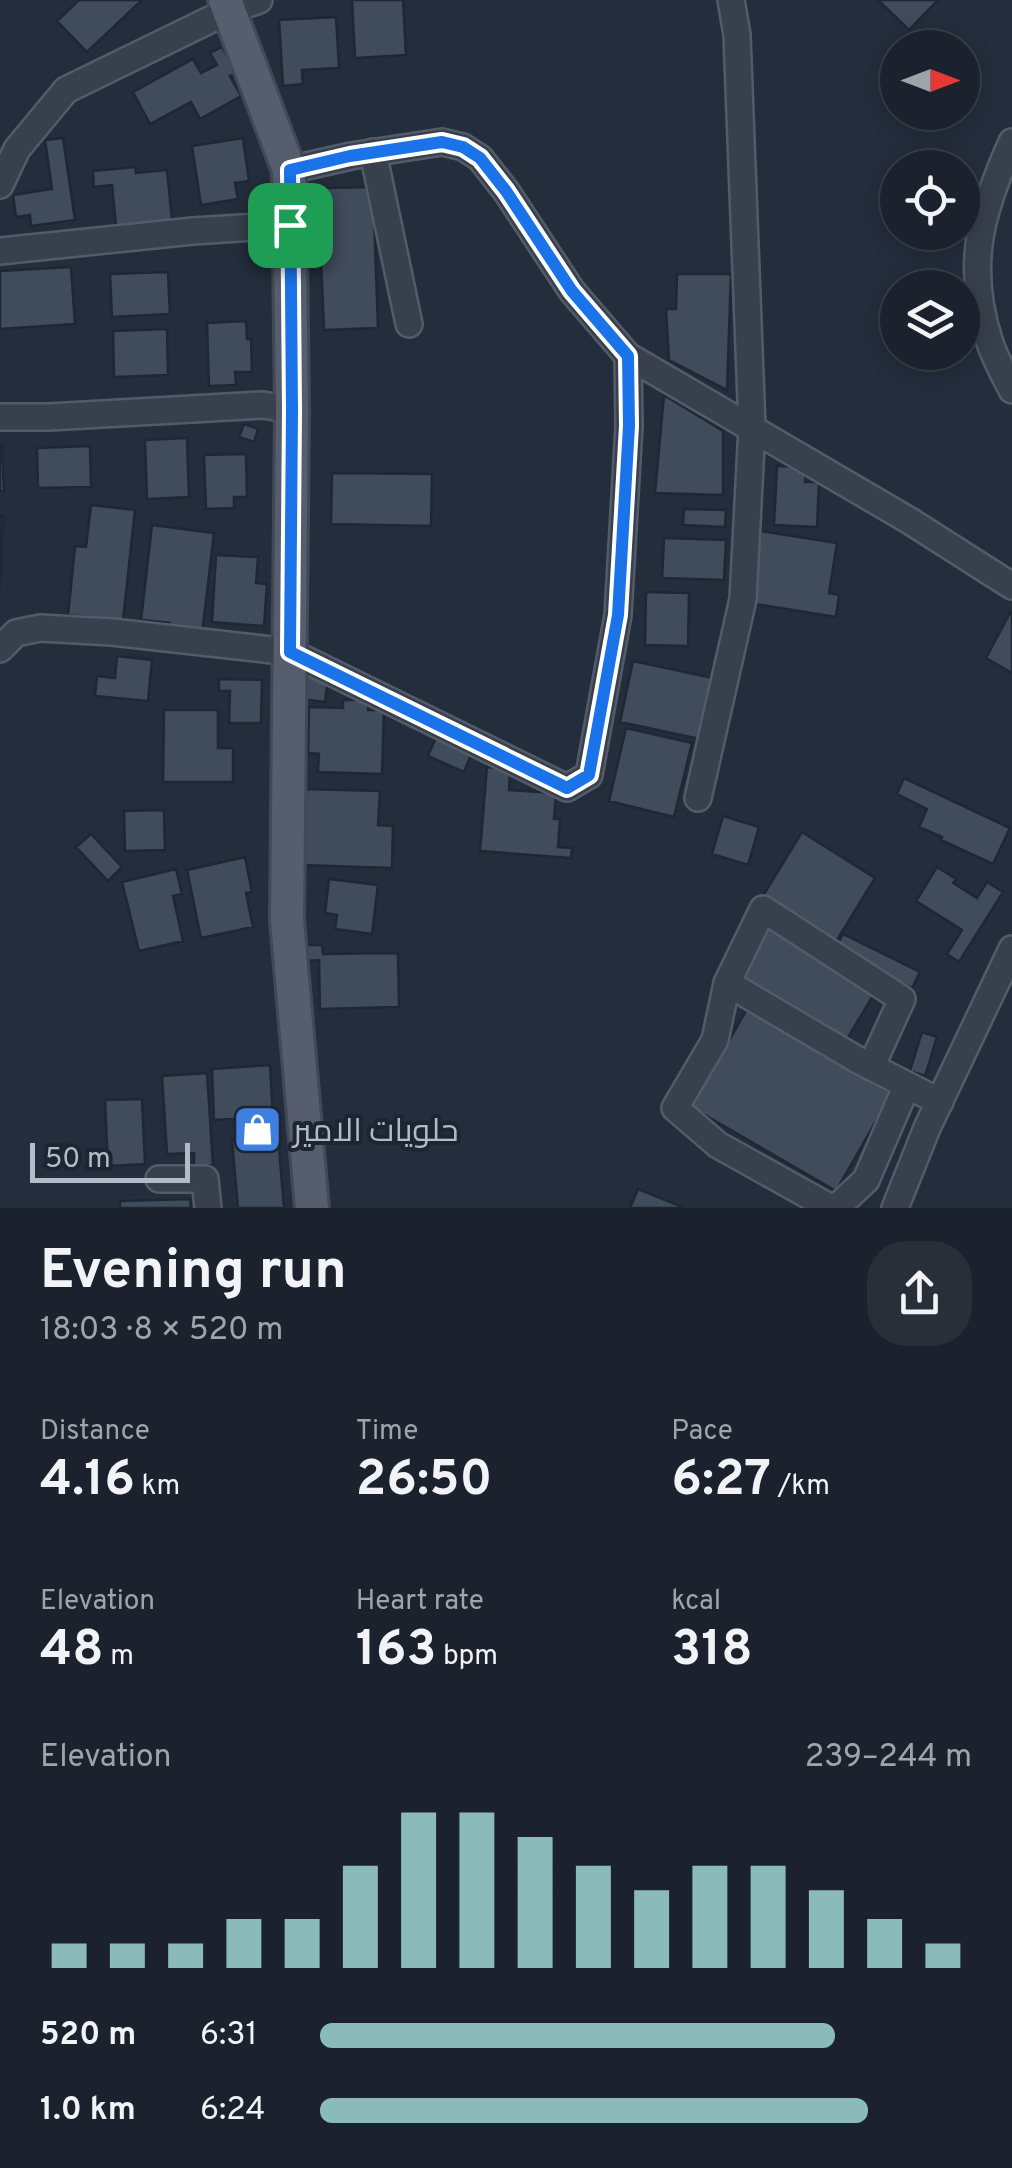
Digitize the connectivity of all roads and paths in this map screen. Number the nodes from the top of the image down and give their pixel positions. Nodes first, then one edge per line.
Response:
1 (731, 0) edge
2 (237, 4) edge
3 (1012, 142) edge
4 (374, 152) junction
5 (290, 170) junction
6 (0, 185) edge
7 (290, 225) junction
8 (0, 251) edge
9 (409, 324) dead end
10 (628, 356) junction
11 (1012, 390) edge
12 (292, 410) junction
13 (0, 416) edge
14 (752, 427) junction
15 (1012, 586) edge
16 (5, 635) edge
17 (290, 652) junction
18 (698, 798) dead end
19 (1012, 948) edge
20 (727, 983) junction
21 (871, 1066) junction
22 (907, 1085) junction
23 (940, 1102) junction
24 (159, 1180) dead end
25 (208, 1208) edge
26 (312, 1208) edge
27 (834, 1208) edge
28 (895, 1208) edge

1 - 14 street
2 - 5 main road
2 - 6 street
3 - 11 street
4 - 5 street
4 - 9 street
4 - 10 street
5 - 7 main road
7 - 8 street
7 - 12 main road
10 - 14 street
10 - 17 street
12 - 13 street
12 - 17 main road
14 - 15 street
14 - 18 street
16 - 17 street
17 - 26 main road
19 - 23 street
20 - 21 street
20 - 21 street
20 - 27 street
21 - 22 street
22 - 23 street
22 - 27 street
23 - 28 street
24 - 25 street

